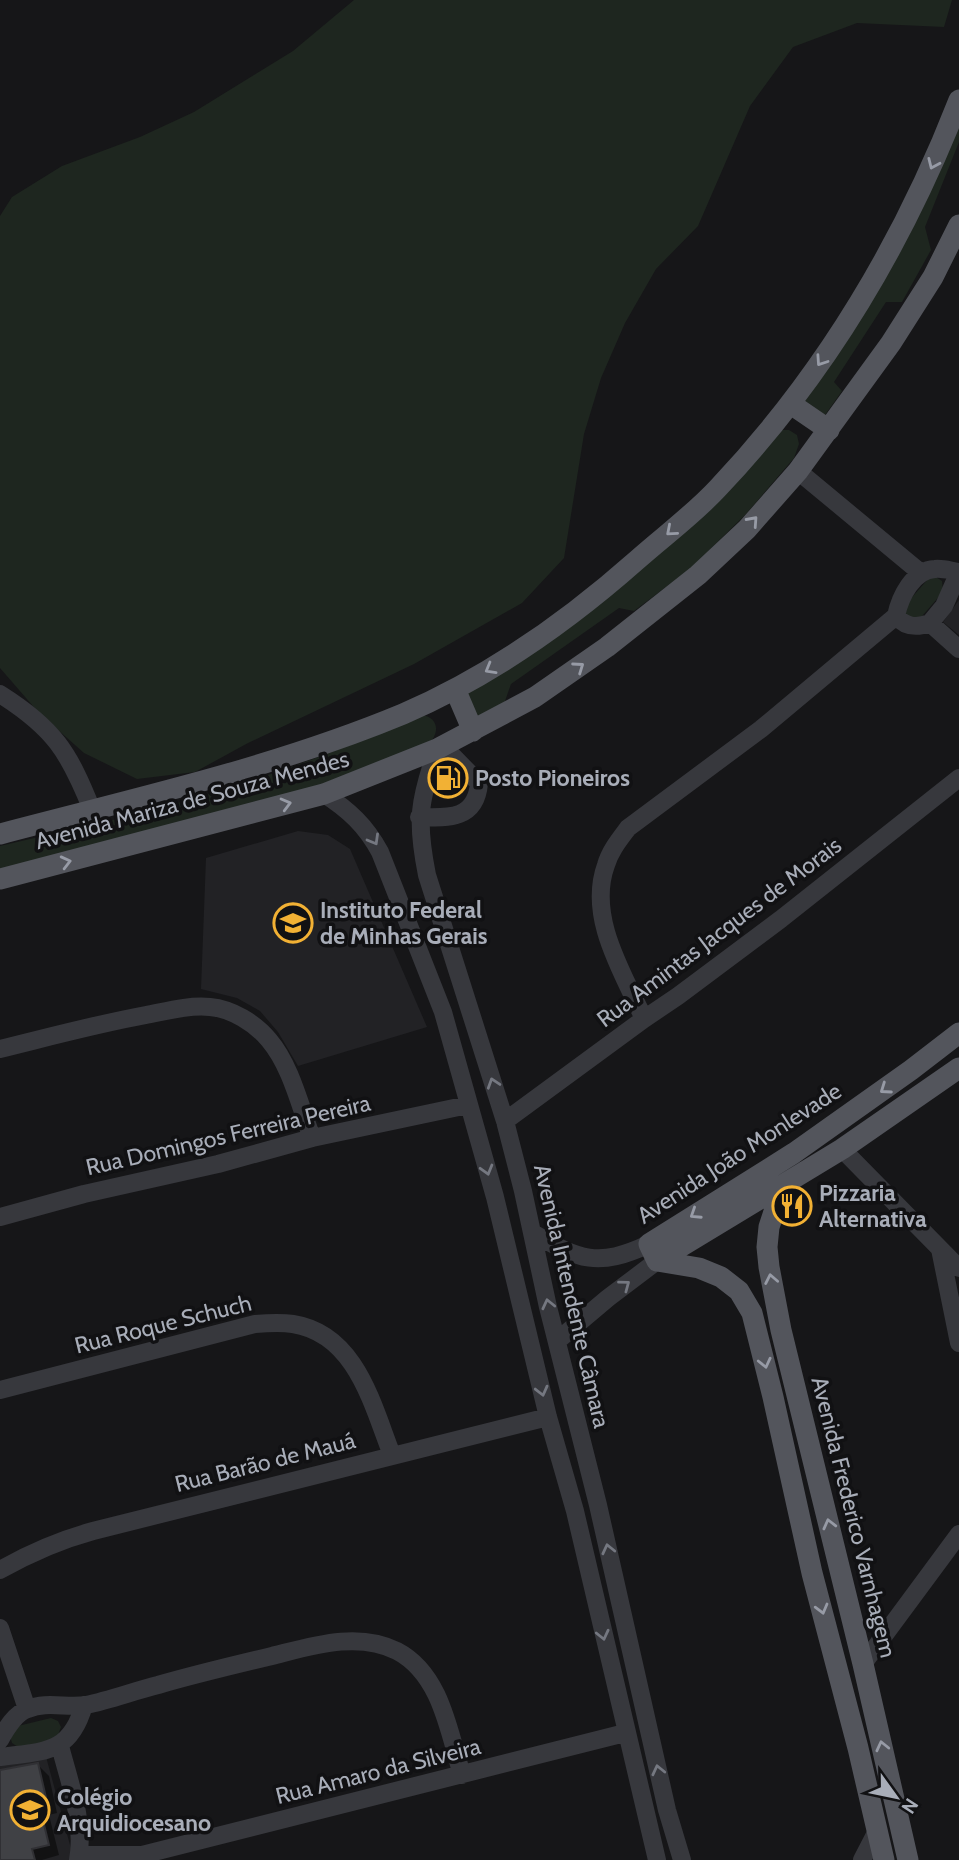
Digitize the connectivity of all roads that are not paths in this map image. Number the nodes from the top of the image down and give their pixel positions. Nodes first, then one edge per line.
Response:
1 (959, 100) edge
2 (959, 225) edge
3 (791, 404) junction
4 (829, 430) junction
5 (798, 471) junction
6 (959, 572) edge
7 (921, 573) junction
8 (896, 616) junction
9 (929, 623) junction
10 (959, 649) edge
11 (455, 689) junction
12 (0, 694) edge
13 (473, 731) junction
14 (440, 747) junction
15 (959, 778) edge
16 (324, 794) junction
17 (92, 810) junction
18 (419, 817) junction
19 (0, 834) edge
20 (0, 879) edge
21 (468, 1005) junction
22 (443, 1012) junction
23 (644, 1019) junction
24 (959, 1033) edge
25 (0, 1049) edge
26 (959, 1068) edge
27 (911, 1070) junction
28 (923, 1093) junction
29 (468, 1105) junction
30 (505, 1121) junction
31 (312, 1138) junction
32 (842, 1149) junction
33 (782, 1187) junction
34 (523, 1191) junction
35 (495, 1197) junction
36 (0, 1217) edge
37 (533, 1233) junction
38 (940, 1249) junction
39 (653, 1253) junction
40 (959, 1268) edge
41 (781, 1330) junction
42 (958, 1332) edge
43 (758, 1335) junction
44 (557, 1340) junction
45 (0, 1390) edge
46 (548, 1416) junction
47 (392, 1455) junction
48 (598, 1505) junction
49 (575, 1511) junction
50 (959, 1534) edge
51 (0, 1570) edge
52 (0, 1628) edge
53 (863, 1664) junction
54 (84, 1705) junction
55 (27, 1709) junction
56 (625, 1733) junction
57 (0, 1740) edge
58 (60, 1746) junction
59 (0, 1757) edge
60 (462, 1775) junction
61 (894, 1798) junction
62 (870, 1802) junction
63 (667, 1810) junction
64 (647, 1814) junction
65 (877, 1831) junction
66 (79, 1857) edge
67 (142, 1858) edge
68 (657, 1860) edge
69 (681, 1860) edge
70 (862, 1860) edge
71 (884, 1860) edge
72 (908, 1860) edge

1 -> 3 main road, Avenida Mariza de Souza Mendes
2 - 4 main road, Avenida Mariza de Souza Mendes
3 - 4 main road
3 -> 11 main road, Avenida Mariza de Souza Mendes
4 - 5 main road, Avenida Mariza de Souza Mendes
5 - 7 street
13 -> 5 main road, Avenida Mariza de Souza Mendes
6 - 7 street
6 - 9 street
7 - 8 street
8 - 9 street
8 - 23 street
9 - 10 street
11 - 13 main road
11 - 17 main road, Avenida Mariza de Souza Mendes
12 - 17 street
13 - 14 main road, Avenida Mariza de Souza Mendes
14 - 16 main road, Avenida Mariza de Souza Mendes
14 - 18 street, Avenida Intendente Câmara
14 - 18 street
15 - 23 street, Rua Amintas Jacques de Morais
20 -> 16 main road, Avenida Mariza de Souza Mendes
16 -> 22 street
17 - 19 main road, Avenida Mariza de Souza Mendes
18 - 21 street, Avenida Intendente Câmara
21 - 22 street
30 -> 21 street, Avenida Intendente Câmara
22 - 29 street
23 - 30 street, Rua Amintas Jacques de Morais
24 - 27 main road, Avenida João Monlevade
25 - 31 street
26 - 28 main road, Avenida João Monlevade
27 - 28 main road
27 -> 39 main road, Avenida João Monlevade
28 - 32 main road, Avenida João Monlevade
29 - 31 street, Rua Domingos Ferreira Pereira
29 -> 35 street
30 - 34 street, Avenida Intendente Câmara
31 - 36 street, Rua Domingos Ferreira Pereira
32 - 33 main road, Avenida João Monlevade
32 - 38 street
33 - 39 main road, Avenida João Monlevade
41 -> 33 main road, Avenida Frederico Varnhagem
34 - 35 street
34 - 37 street, Avenida Intendente Câmara
35 -> 46 street
37 - 39 street, Avenida João Monlevade
44 -> 37 street, Avenida Intendente Câmara
38 - 40 street
38 - 42 street
39 - 43 main road
44 -> 39 street, Avenida João Monlevade
41 - 43 main road
53 -> 41 main road, Avenida Frederico Varnhagem
43 -> 62 main road
44 - 48 street, Avenida Intendente Câmara
45 - 47 street, Rua Roque Schuch
46 - 47 street, Rua Barão de Mauá
46 - 49 street
47 - 51 street, Rua Barão de Mauá
48 - 49 street
63 -> 48 street, Avenida Intendente Câmara
49 -> 56 street
50 - 53 street
52 - 55 street
61 -> 53 main road, Avenida Frederico Varnhagem
54 - 55 street
54 - 58 street
54 - 60 street
55 - 57 street
56 - 60 street, Rua Amaro da Silveira
56 - 64 street
58 - 59 street
58 - 66 street
60 - 67 street, Rua Amaro da Silveira
61 - 62 main road
61 - 72 main road, Avenida Frederico Varnhagem
62 - 65 main road
63 - 64 street
63 - 69 street, Avenida Intendente Câmara
64 - 68 street
65 - 70 street
65 - 71 main road
66 - 67 street, Rua Amaro da Silveira

